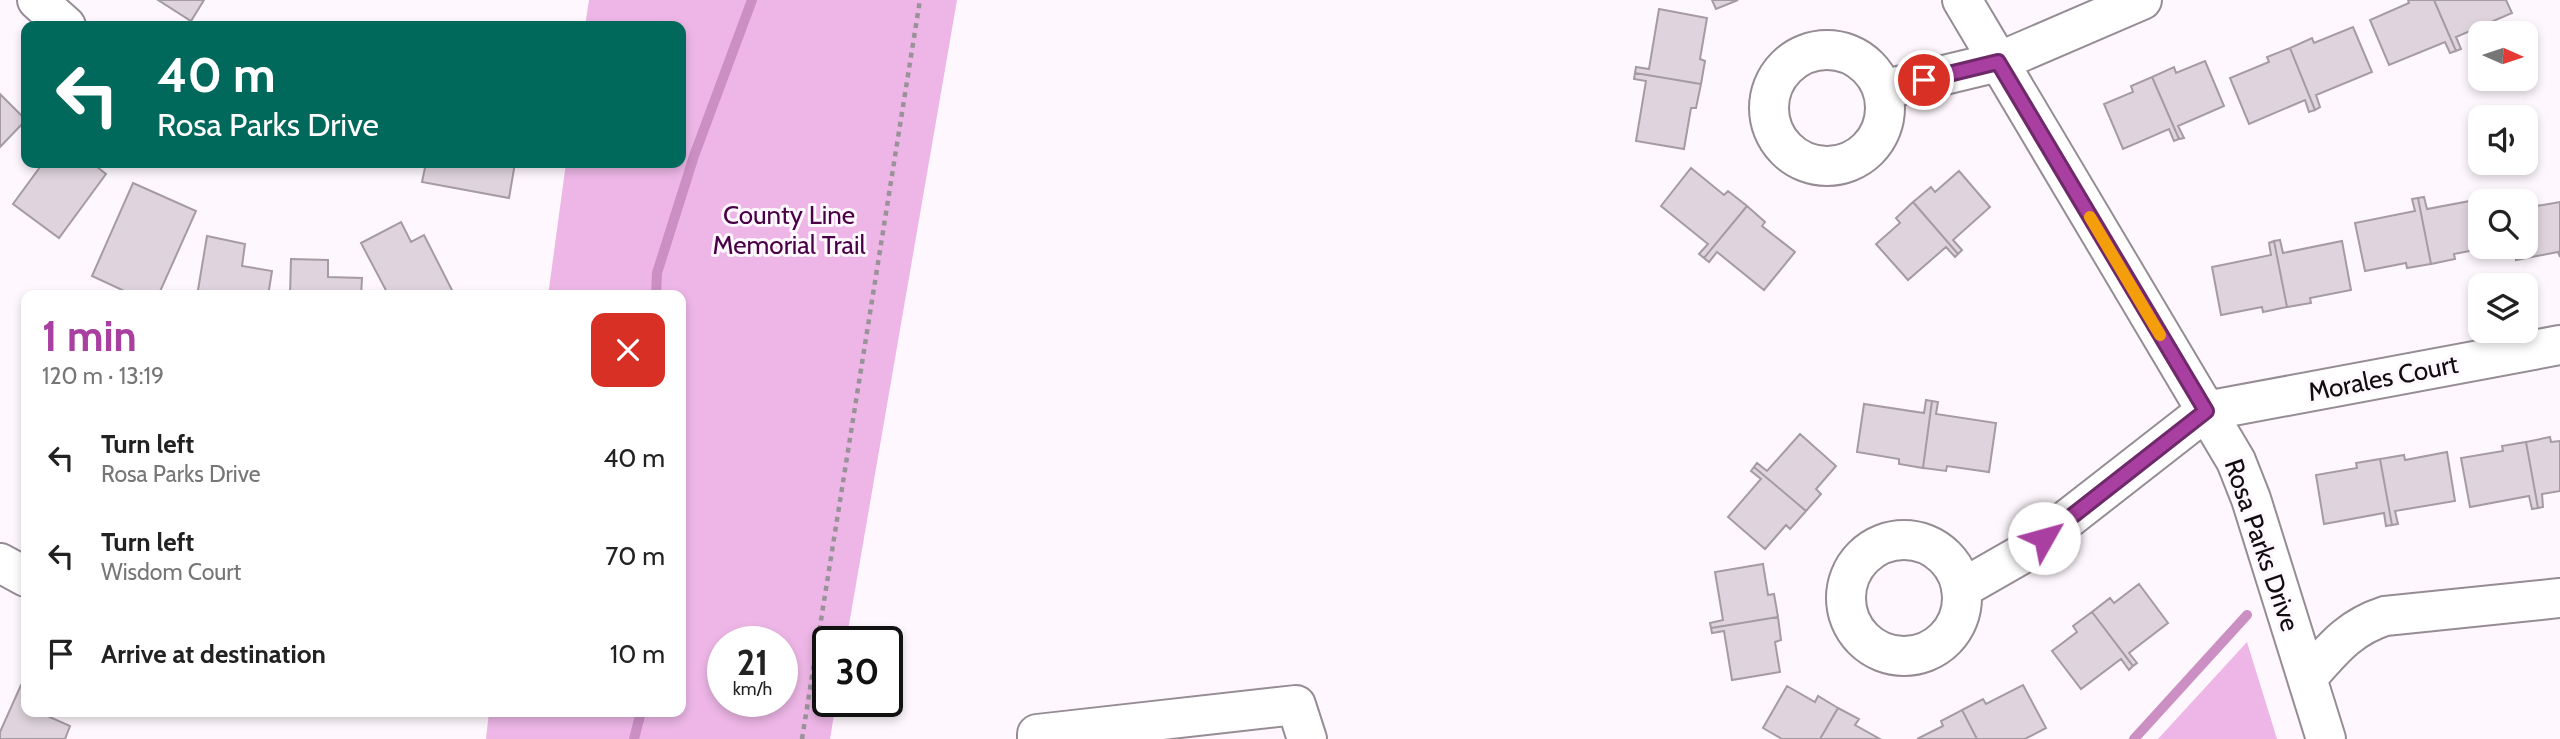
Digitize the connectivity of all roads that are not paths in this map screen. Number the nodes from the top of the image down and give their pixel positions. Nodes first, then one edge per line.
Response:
1 (37, 0) edge
2 (1962, 0) edge
3 (2142, 0) edge
4 (60, 21) edge
5 (1998, 62) junction
6 (1882, 90) dead end
7 (2560, 345) edge
8 (2206, 411) junction
9 (0, 563) edge
10 (21, 574) edge
11 (1961, 589) dead end
12 (2560, 598) edge
13 (2307, 678) junction
14 (1037, 739) edge
15 (1307, 739) edge
16 (2326, 739) edge

1 - 4 street
2 - 5 street, Rosa Parks Drive
3 - 5 street
5 - 6 street
5 - 8 street, Rosa Parks Drive
7 - 8 street, Morales Court
8 - 11 street
8 - 13 street, Rosa Parks Drive
9 - 10 street
12 - 13 street
13 - 16 street, Rosa Parks Drive
14 - 15 street

